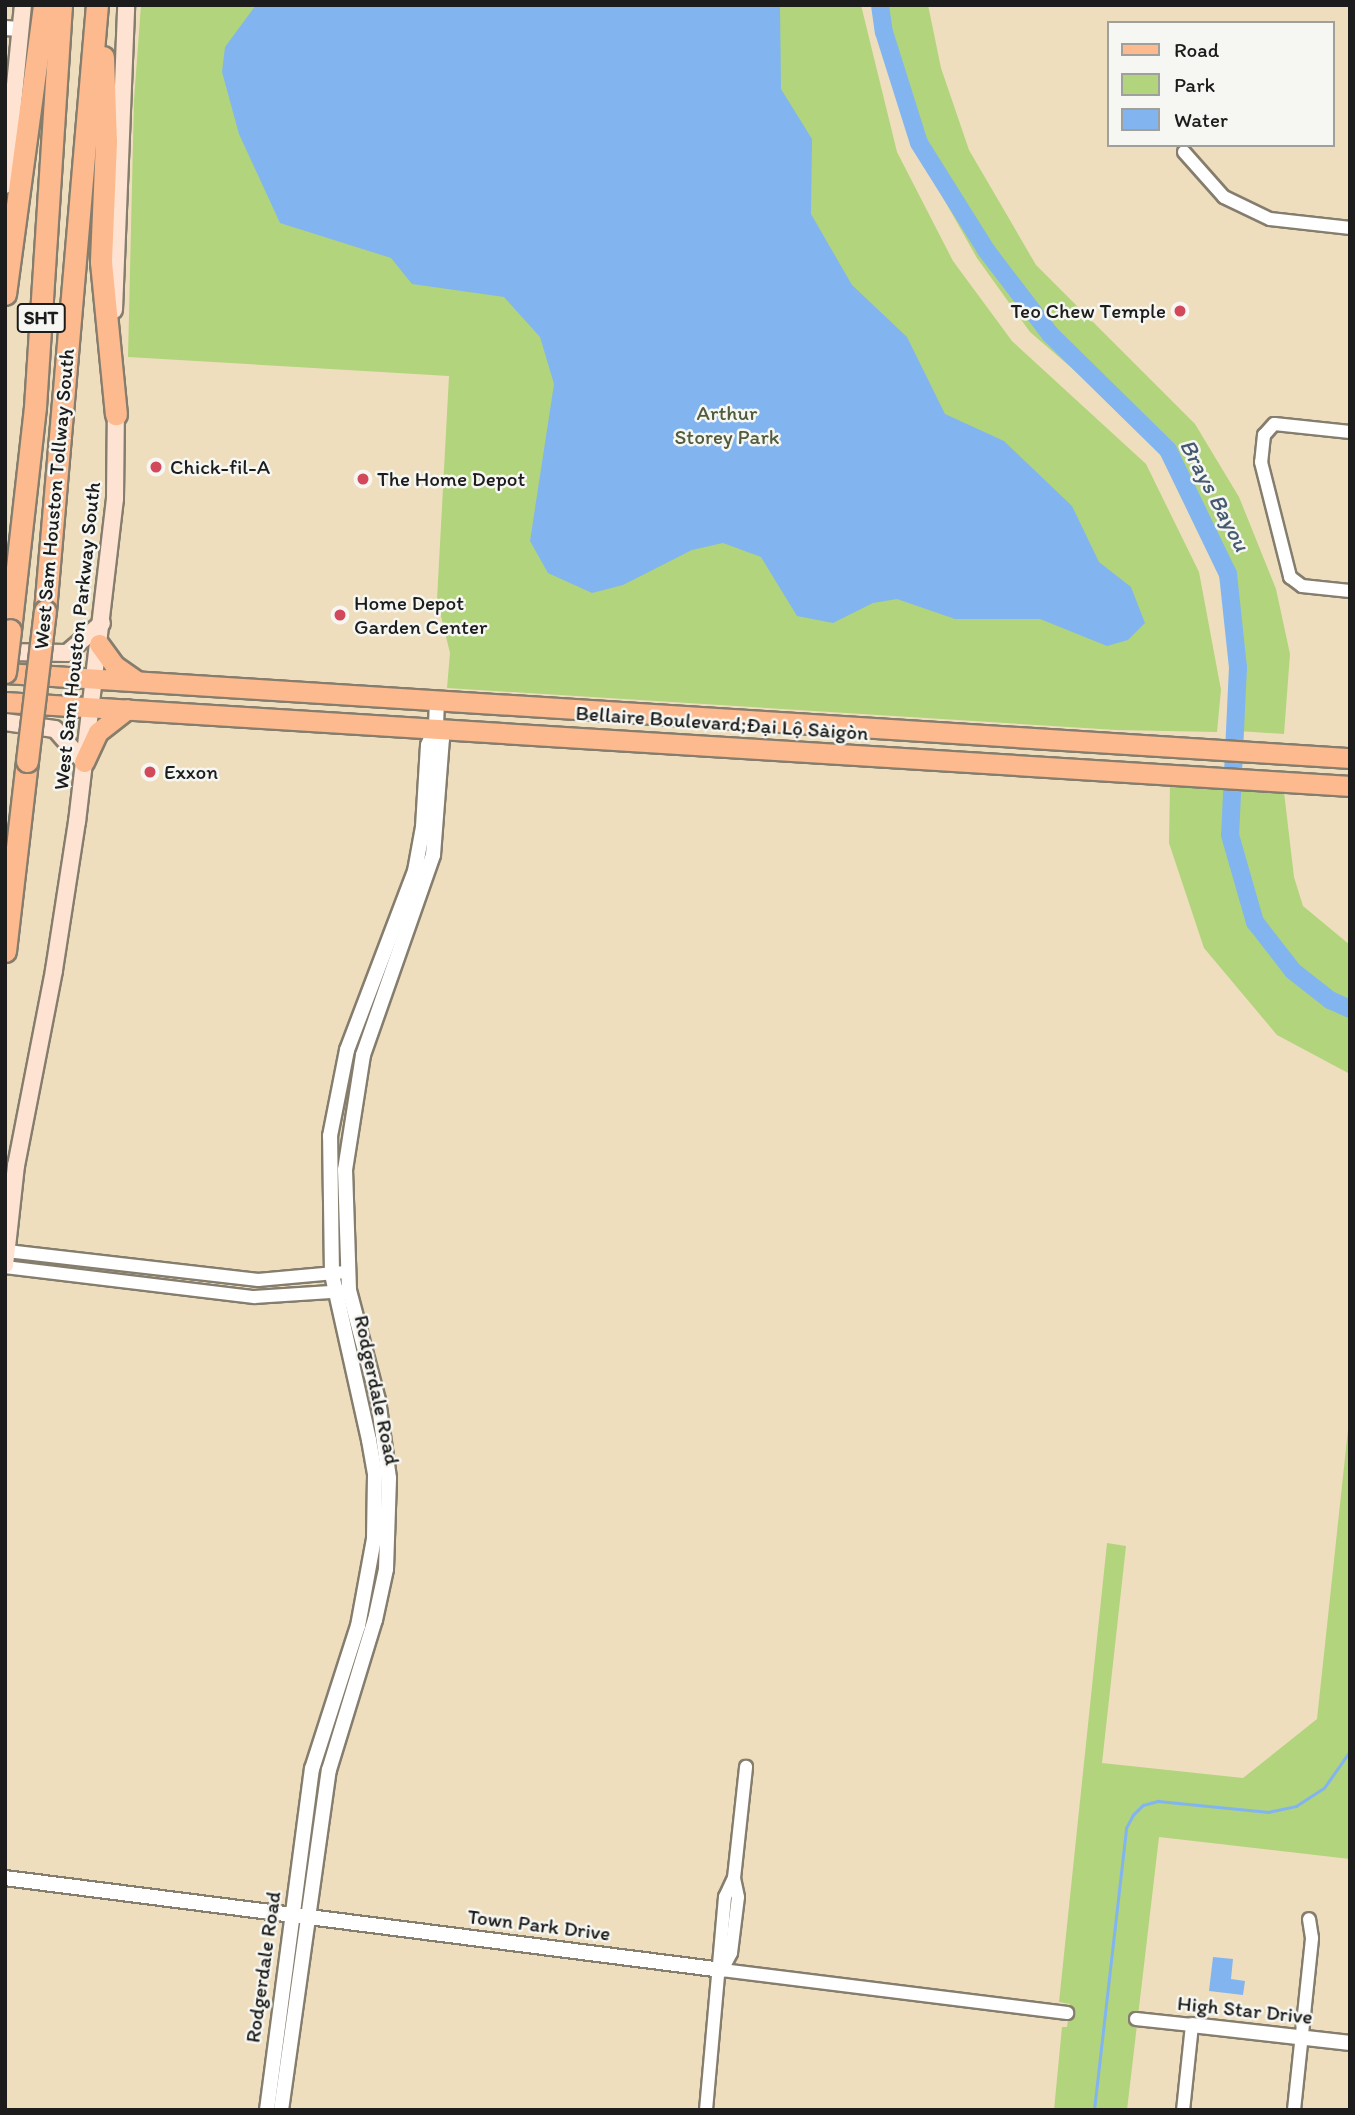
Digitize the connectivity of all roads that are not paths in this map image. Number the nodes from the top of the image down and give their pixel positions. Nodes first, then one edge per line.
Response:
1 (23, 5) edge
2 (44, 5) edge
3 (61, 5) edge
4 (99, 5) edge
5 (126, 5) edge
6 (12, 29) edge
7 (1184, 152) dead end
8 (5, 185) edge
9 (1350, 228) edge
10 (5, 294) edge
11 (116, 414) junction
12 (1350, 432) edge
13 (1350, 591) edge
14 (102, 623) junction
15 (99, 643) junction
16 (5, 652) edge
17 (5, 673) edge
18 (94, 679) junction
19 (138, 682) junction
20 (438, 700) junction
21 (5, 702) edge
22 (91, 708) junction
23 (127, 709) junction
24 (5, 722) edge
25 (436, 727) junction
26 (866, 727) junction
27 (863, 755) junction
28 (1306, 755) junction
29 (1350, 758) edge
30 (84, 761) junction
31 (1304, 783) junction
32 (1350, 786) edge
33 (413, 900) junction
34 (5, 951) edge
35 (347, 1050) junction
36 (363, 1055) junction
37 (6, 1261) edge
38 (182, 1272) junction
39 (339, 1273) junction
40 (180, 1289) junction
41 (342, 1291) junction
42 (382, 1511) junction
43 (370, 1567) junction
44 (386, 1569) junction
45 (329, 1738) junction
46 (746, 1767) dead end
47 (5, 1878) edge
48 (299, 1916) junction
49 (1309, 1919) dead end
50 (722, 1970) junction
51 (1067, 2013) dead end
52 (1136, 2020) dead end
53 (1192, 2025) junction
54 (1302, 2038) junction
55 (1350, 2043) edge
56 (267, 2110) edge
57 (281, 2110) edge
58 (706, 2110) edge
59 (1183, 2110) edge
60 (1294, 2110) edge

1 - 6 main road
2 - 10 highway
3 - 17 highway, West Sam Houston Tollway South / SHT, bridge
4 - 11 highway
4 - 34 highway, West Sam Houston Tollway South / SHT, bridge
5 - 11 main road, West Sam Houston Parkway South
6 - 8 main road
7 - 9 street
11 - 14 main road, West Sam Houston Parkway South
12 - 13 street
14 - 15 main road, West Sam Houston Parkway South
14 - 16 main road
15 - 18 main road, West Sam Houston Parkway South
15 - 19 main road
17 - 18 main road, Bellaire Boulevard;Đại Lộ Sàigòn
18 - 19 main road, Bellaire Boulevard;Đại Lộ Sàigòn
18 - 22 main road, West Sam Houston Parkway South
19 - 20 main road, Bellaire Boulevard;Đại Lộ Sàigòn
20 - 25 street, Rodgerdale Road
20 - 26 main road, Bellaire Boulevard;Đại Lộ Sàigòn
21 - 22 main road, Bellaire Boulevard;Đại Lộ Sàigòn
22 - 23 main road, Bellaire Boulevard;Đại Lộ Sàigòn
22 - 30 main road, West Sam Houston Parkway South
23 - 25 main road, Bellaire Boulevard;Đại Lộ Sàigòn
23 - 30 main road
24 - 30 main road
25 - 27 main road, Bellaire Boulevard;Đại Lộ Sàigòn
25 - 33 street, Rodgerdale Road
26 - 27 main road
26 - 28 main road, Bellaire Boulevard;Đại Lộ Sàigòn
27 - 31 main road, Bellaire Boulevard;Đại Lộ Sàigòn
28 - 29 main road, Bellaire Boulevard;Đại Lộ Sàigòn
28 - 31 main road
30 - 37 main road, West Sam Houston Parkway South
31 - 32 main road, Bellaire Boulevard;Đại Lộ Sàigòn
33 - 35 street, Rodgerdale Road
33 - 36 street, Rodgerdale Road
35 - 36 street
35 - 39 street, Rodgerdale Road
36 - 39 street, Rodgerdale Road
37 - 38 street
37 - 40 street
38 - 39 street
38 - 40 street
39 - 41 street, Rodgerdale Road
40 - 41 street
41 - 42 street, Rodgerdale Road
42 - 43 street, Rodgerdale Road
42 - 44 street, Rodgerdale Road
43 - 44 street
43 - 45 street, Rodgerdale Road
44 - 45 street, Rodgerdale Road
45 - 48 street, Rodgerdale Road
46 - 50 street
47 - 48 street, Town Park Drive
48 - 50 street, Town Park Drive
48 - 56 street, Rodgerdale Road
48 - 57 street, Rodgerdale Road
49 - 54 street
50 - 51 street, Town Park Drive
50 - 58 street
52 - 53 street, High Star Drive
53 - 54 street, High Star Drive
53 - 59 street
54 - 55 street, High Star Drive
54 - 60 street

